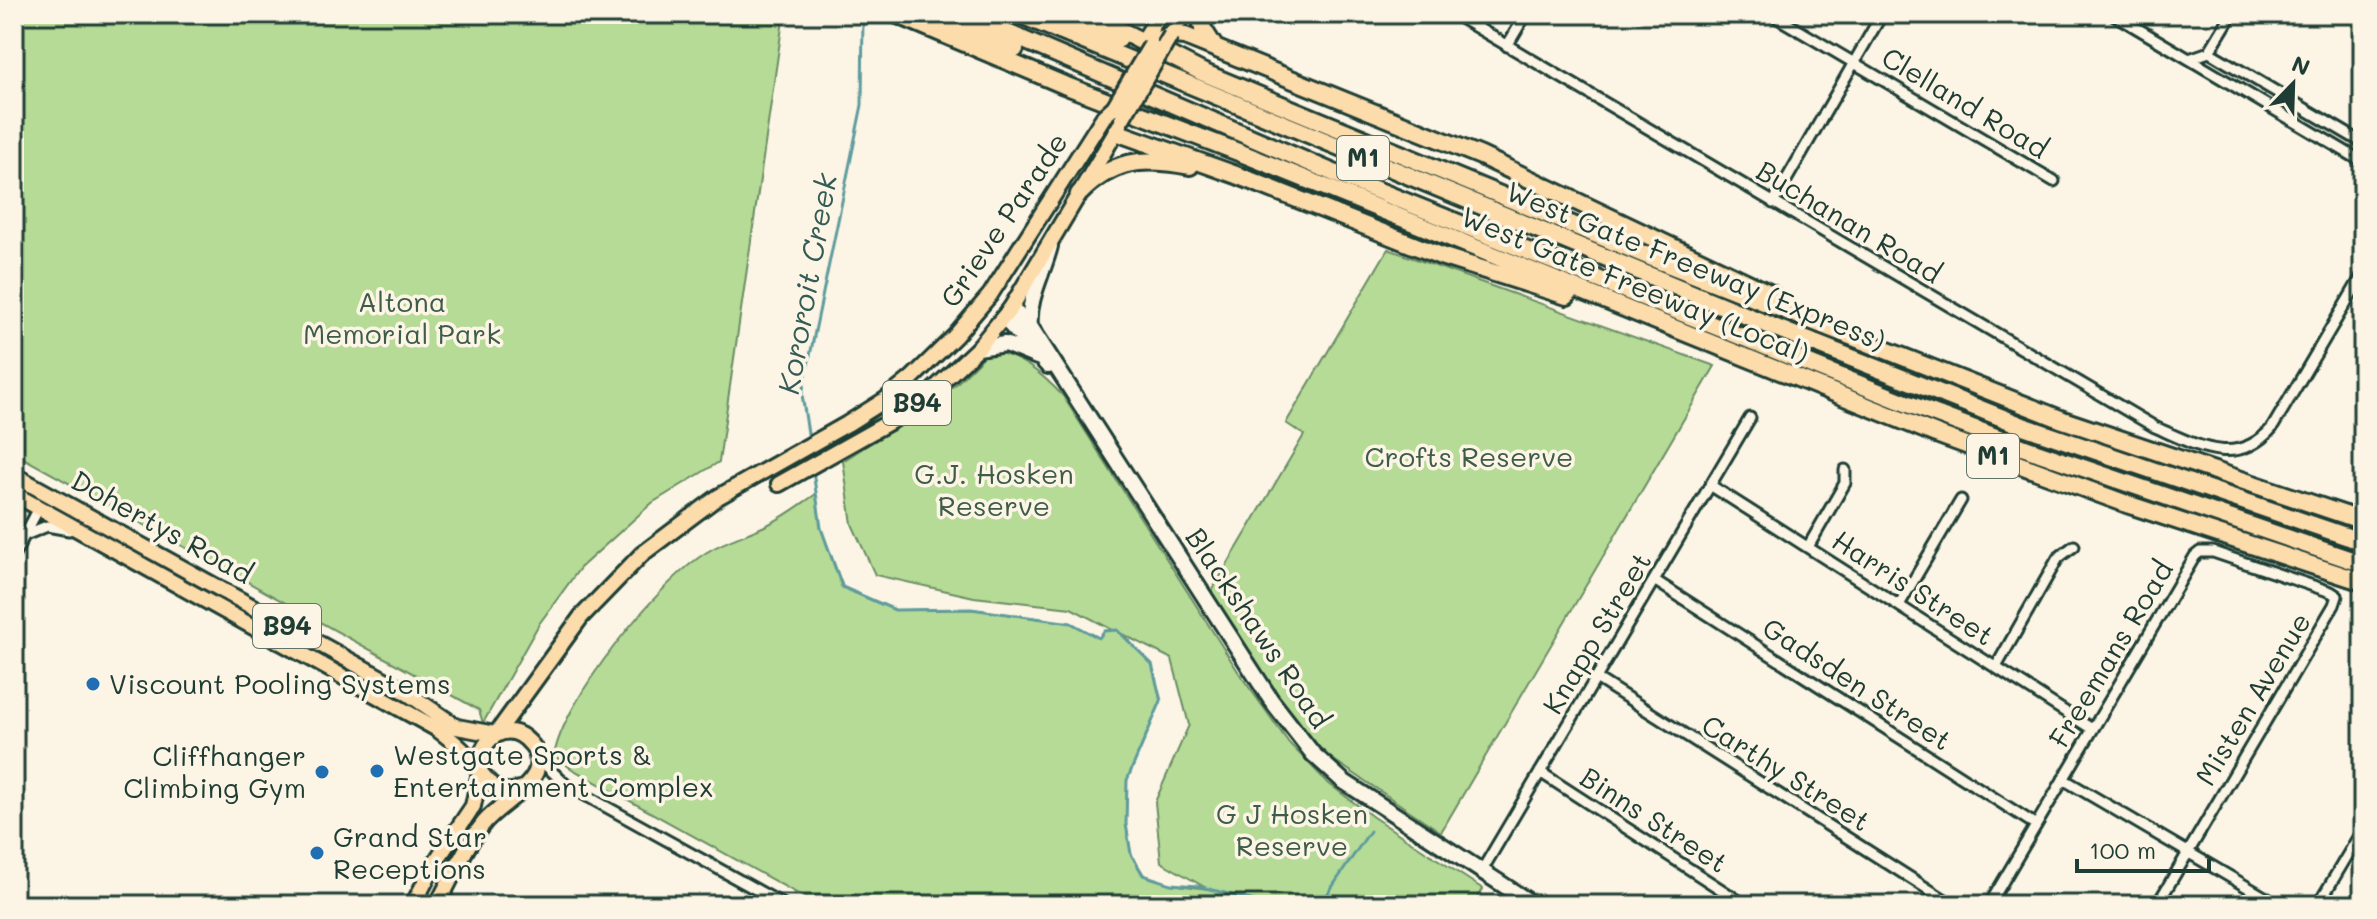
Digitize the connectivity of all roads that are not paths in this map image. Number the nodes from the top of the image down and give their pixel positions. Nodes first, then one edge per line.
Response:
1 (932, 14) edge
2 (963, 14) edge
3 (1019, 14) edge
4 (1058, 14) edge
5 (1088, 14) edge
6 (1160, 14) edge
7 (1183, 14) edge
8 (1200, 14) edge
9 (1454, 14) edge
10 (1526, 14) edge
11 (1771, 14) edge
12 (1882, 14) edge
13 (2113, 14) edge
14 (2232, 14) edge
15 (898, 15) edge
16 (1171, 35) junction
17 (1147, 43) junction
18 (1507, 46) junction
19 (1216, 49) junction
20 (2209, 52) junction
21 (2189, 59) junction
22 (1854, 63) junction
23 (1202, 72) junction
24 (2212, 73) junction
25 (1156, 98) junction
26 (1104, 116) junction
27 (1119, 126) junction
28 (2359, 140) edge
29 (2346, 152) junction
30 (2363, 162) edge
31 (1239, 176) junction
32 (2054, 181) dead end
33 (1079, 194) junction
34 (1773, 203) junction
35 (1051, 243) junction
36 (2363, 274) edge
37 (990, 295) junction
38 (1630, 312) junction
39 (1007, 313) junction
40 (1030, 326) junction
41 (978, 348) junction
42 (1041, 359) junction
43 (1067, 386) junction
44 (2010, 399) junction
45 (1750, 418) dead end
46 (1845, 470) dead end
47 (14, 475) edge
48 (779, 484) dead end
49 (1710, 485) junction
50 (48, 493) junction
51 (14, 494) edge
52 (1961, 500) dead end
53 (39, 508) junction
54 (96, 520) junction
55 (2363, 521) edge
56 (25, 535) junction
57 (88, 535) junction
58 (2363, 542) edge
59 (2074, 546) dead end
60 (1808, 547) junction
61 (14, 555) edge
62 (2363, 564) edge
63 (1654, 580) junction
64 (2363, 582) edge
65 (2337, 596) joint
66 (1899, 605) junction
67 (1996, 667) junction
68 (1596, 678) junction
69 (2092, 729) junction
70 (496, 734) junction
71 (537, 755) junction
72 (480, 771) junction
73 (1540, 772) junction
74 (2063, 779) junction
75 (565, 784) junction
76 (524, 787) junction
77 (2036, 825) junction
78 (2363, 829) edge
79 (2188, 852) junction
80 (1481, 872) junction
81 (413, 905) edge
82 (437, 905) edge
83 (784, 905) edge
84 (1534, 905) edge
85 (1745, 905) edge
86 (1953, 905) edge
87 (1989, 905) edge
88 (2157, 905) edge
89 (2278, 905) edge
90 (2318, 905) edge

1 - 25 highway
2 - 25 highway, West Gate Freeway (Express) / M1
3 - 58 highway, West Gate Freeway (Express) / M1
4 - 23 highway
5 - 23 highway, West Gate Freeway (Local) / M1
6 - 17 main road, Grieve Parade / B94
7 - 16 main road, Grieve Parade / B94
8 - 19 highway
9 - 18 street, Buchanan Road
10 - 18 street
11 - 22 street, Clelland Road
12 - 22 street
13 - 21 street
14 - 20 street
15 - 38 highway, West Gate Freeway (Local) / M1
16 - 17 main road
16 - 19 highway
16 - 27 main road, Grieve Parade / B94, bridge
17 - 26 main road, Grieve Parade / B94
18 - 34 street, Buchanan Road
19 - 44 highway
20 - 21 street
20 - 24 street
20 - 28 street
21 - 24 street
22 - 32 street, Clelland Road
22 - 34 street
23 - 44 highway, West Gate Freeway (Local) / M1
24 - 29 street
25 - 62 highway, West Gate Freeway (Express) / M1
26 - 27 main road
26 - 37 main road, Grieve Parade / B94
27 - 31 highway
27 - 33 main road, Grieve Parade / B94
28 - 29 street
29 - 30 street
31 - 33 highway
31 - 38 highway
33 - 35 main road, Grieve Parade / B94
34 - 36 street, Buchanan Road
35 - 39 main road, Grieve Parade / B94
35 - 40 main road
37 - 39 main road
37 - 70 main road, Grieve Parade / B94
38 - 64 highway, West Gate Freeway (Local) / M1
39 - 40 main road, Blackshaws Road
39 - 41 main road, Grieve Parade / B94
39 - 42 main road, Blackshaws Road
40 - 43 main road, Blackshaws Road
41 - 42 main road
41 - 48 main road, Grieve Parade / B94
42 - 43 main road, Blackshaws Road
43 - 80 main road, Blackshaws Road
44 - 55 highway, West Gate Freeway (Local) / M1
45 - 49 street, Knapp Street
46 - 60 street
47 - 50 main road, Dohertys Road / B94
49 - 60 street, Harris Street
49 - 63 street, Knapp Street
50 - 53 main road
50 - 54 main road, Dohertys Road / B94
51 - 53 main road, Dohertys Road / B94
52 - 66 street
53 - 56 street
53 - 57 main road, Dohertys Road / B94
54 - 57 main road
54 - 70 main road, Dohertys Road / B94
56 - 57 street
56 - 61 street
57 - 72 main road, Dohertys Road / B94
59 - 67 street
60 - 66 street, Harris Street
63 - 68 street, Knapp Street
63 - 77 street, Gadsden Street
65 - 69 street, Freemans Road
65 - 79 street, Misten Avenue
66 - 67 street, Harris Street
67 - 69 street, Harris Street
68 - 73 street, Knapp Street
68 - 86 street, Carthy Street
69 - 74 street, Freemans Road
70 - 71 main road
70 - 72 main road
71 - 75 street
71 - 76 main road
72 - 76 main road, B94
72 - 81 main road
73 - 80 street, Knapp Street
73 - 85 street, Binns Street
74 - 77 street, Freemans Road
74 - 79 street
75 - 76 street
75 - 83 street
76 - 82 main road
77 - 87 street, Freemans Road
78 - 90 street
79 - 88 street, Misten Avenue
79 - 89 street
80 - 84 main road, Blackshaws Road

